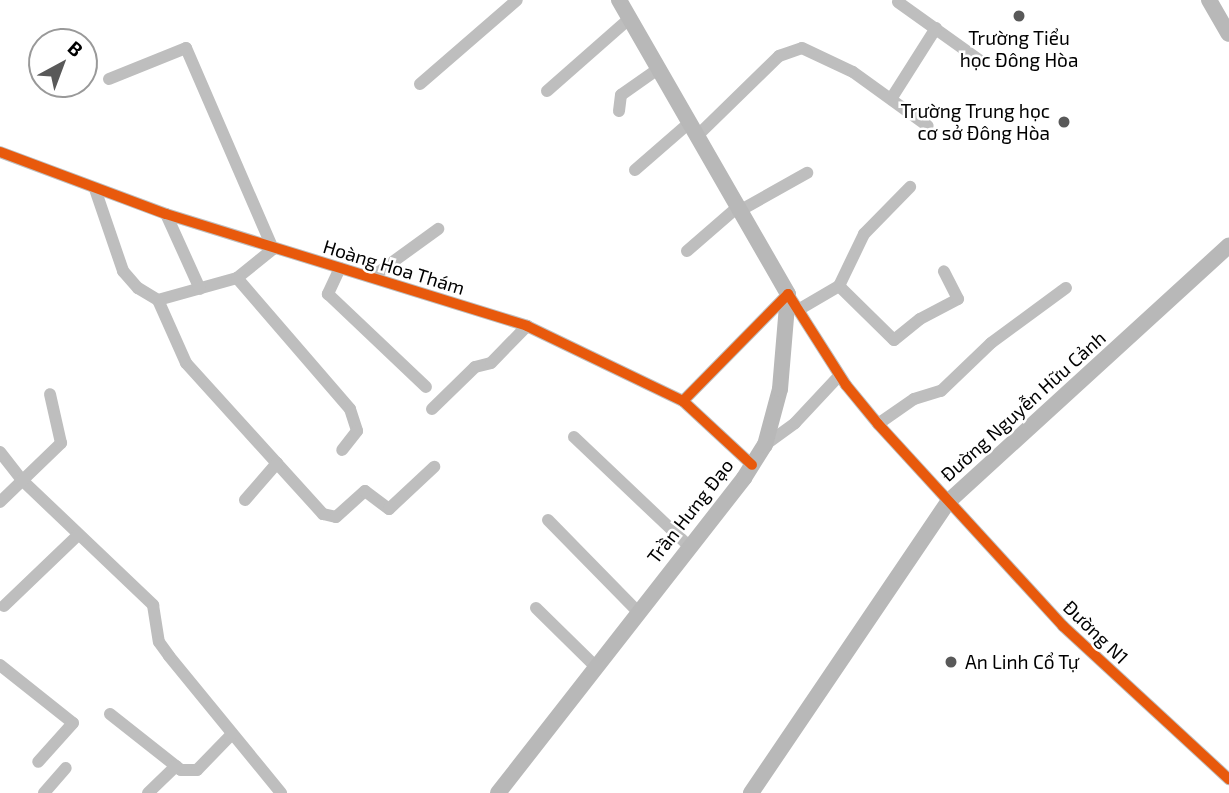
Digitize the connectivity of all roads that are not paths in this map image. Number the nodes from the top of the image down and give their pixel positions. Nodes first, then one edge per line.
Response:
1 (517, 0) edge
2 (619, 0) edge
3 (1209, 0) edge
4 (898, 2) edge
5 (629, 19) junction
6 (936, 28) junction
7 (1229, 34) edge
8 (979, 60) dead end
9 (658, 69) junction
10 (109, 79) dead end
11 (420, 84) dead end
12 (547, 91) dead end
13 (891, 99) junction
14 (619, 111) dead end
15 (928, 127) dead end
16 (693, 130) junction
17 (0, 152) edge
18 (635, 170) dead end
19 (807, 173) dead end
20 (910, 187) dead end
21 (95, 189) junction
22 (740, 208) junction
23 (166, 214) junction
24 (438, 229) dead end
25 (1229, 245) edge
26 (273, 248) junction
27 (687, 251) dead end
28 (340, 268) junction
29 (944, 271) dead end
30 (372, 277) junction
31 (237, 278) junction
32 (839, 286) junction
33 (1066, 288) dead end
34 (200, 289) junction
35 (788, 294) junction
36 (158, 300) junction
37 (798, 310) junction
38 (527, 326) junction
39 (839, 376) junction
40 (426, 387) dead end
41 (50, 394) dead end
42 (682, 401) junction
43 (432, 409) dead end
44 (878, 424) junction
45 (573, 437) dead end
46 (765, 445) junction
47 (342, 450) dead end
48 (0, 452) edge
49 (278, 463) junction
50 (752, 465) junction
51 (434, 467) dead end
52 (23, 481) junction
53 (245, 500) dead end
54 (949, 501) junction
55 (0, 502) edge
56 (548, 520) dead end
57 (78, 535) junction
58 (689, 546) junction
59 (4, 606) dead end
60 (536, 608) dead end
61 (638, 612) junction
62 (0, 665) edge
63 (596, 667) junction
64 (110, 714) dead end
65 (232, 734) junction
66 (38, 762) dead end
67 (176, 766) junction
68 (66, 768) dead end
69 (1229, 779) edge
70 (44, 793) edge
71 (148, 793) edge
72 (281, 793) edge
73 (498, 793) edge
74 (751, 793) edge

1 - 11 street
2 - 5 main road
3 - 7 main road
4 - 6 street
5 - 9 main road
5 - 12 street
6 - 8 street
6 - 13 street
9 - 14 street
9 - 16 main road
10 - 26 street
13 - 15 street
13 - 16 street
16 - 18 street
16 - 22 main road
17 - 21 street, Hoàng Hoa Thám
19 - 22 street
20 - 32 street
21 - 23 street, Hoàng Hoa Thám
21 - 36 street
22 - 27 street
22 - 35 main road
23 - 26 street, Hoàng Hoa Thám
23 - 34 street
24 - 30 street
25 - 54 main road, Đường Nguyễn Hữu Cảnh
26 - 28 street, Hoàng Hoa Thám
26 - 31 street
28 - 30 street, Hoàng Hoa Thám
28 - 40 street
29 - 32 street
30 - 38 street, Hoàng Hoa Thám
31 - 34 street
31 - 47 street
32 - 37 street
33 - 44 street
34 - 36 street
35 - 37 street, Đường N1
35 - 42 street
35 - 46 main road, Trần Hưng Đạo
36 - 49 street
37 - 39 street, Đường N1
38 - 42 street, Hoàng Hoa Thám
38 - 43 street
39 - 44 street, Đường N1
39 - 46 street
41 - 52 street
42 - 50 street, Hoàng Hoa Thám
44 - 54 street, Đường N1
45 - 58 street
46 - 50 main road, Trần Hưng Đạo
48 - 52 street
49 - 51 street
49 - 53 street
50 - 58 main road, Trần Hưng Đạo
52 - 55 street
52 - 57 street
54 - 69 street, Đường N1
54 - 74 main road, Đường Nguyễn Hữu Cảnh
56 - 61 street
57 - 59 street
57 - 65 street
58 - 61 main road, Trần Hưng Đạo
60 - 63 street
61 - 63 main road, Trần Hưng Đạo
62 - 66 street
63 - 73 main road, Trần Hưng Đạo
64 - 67 street
65 - 67 street
65 - 72 street
67 - 71 street
68 - 70 street

